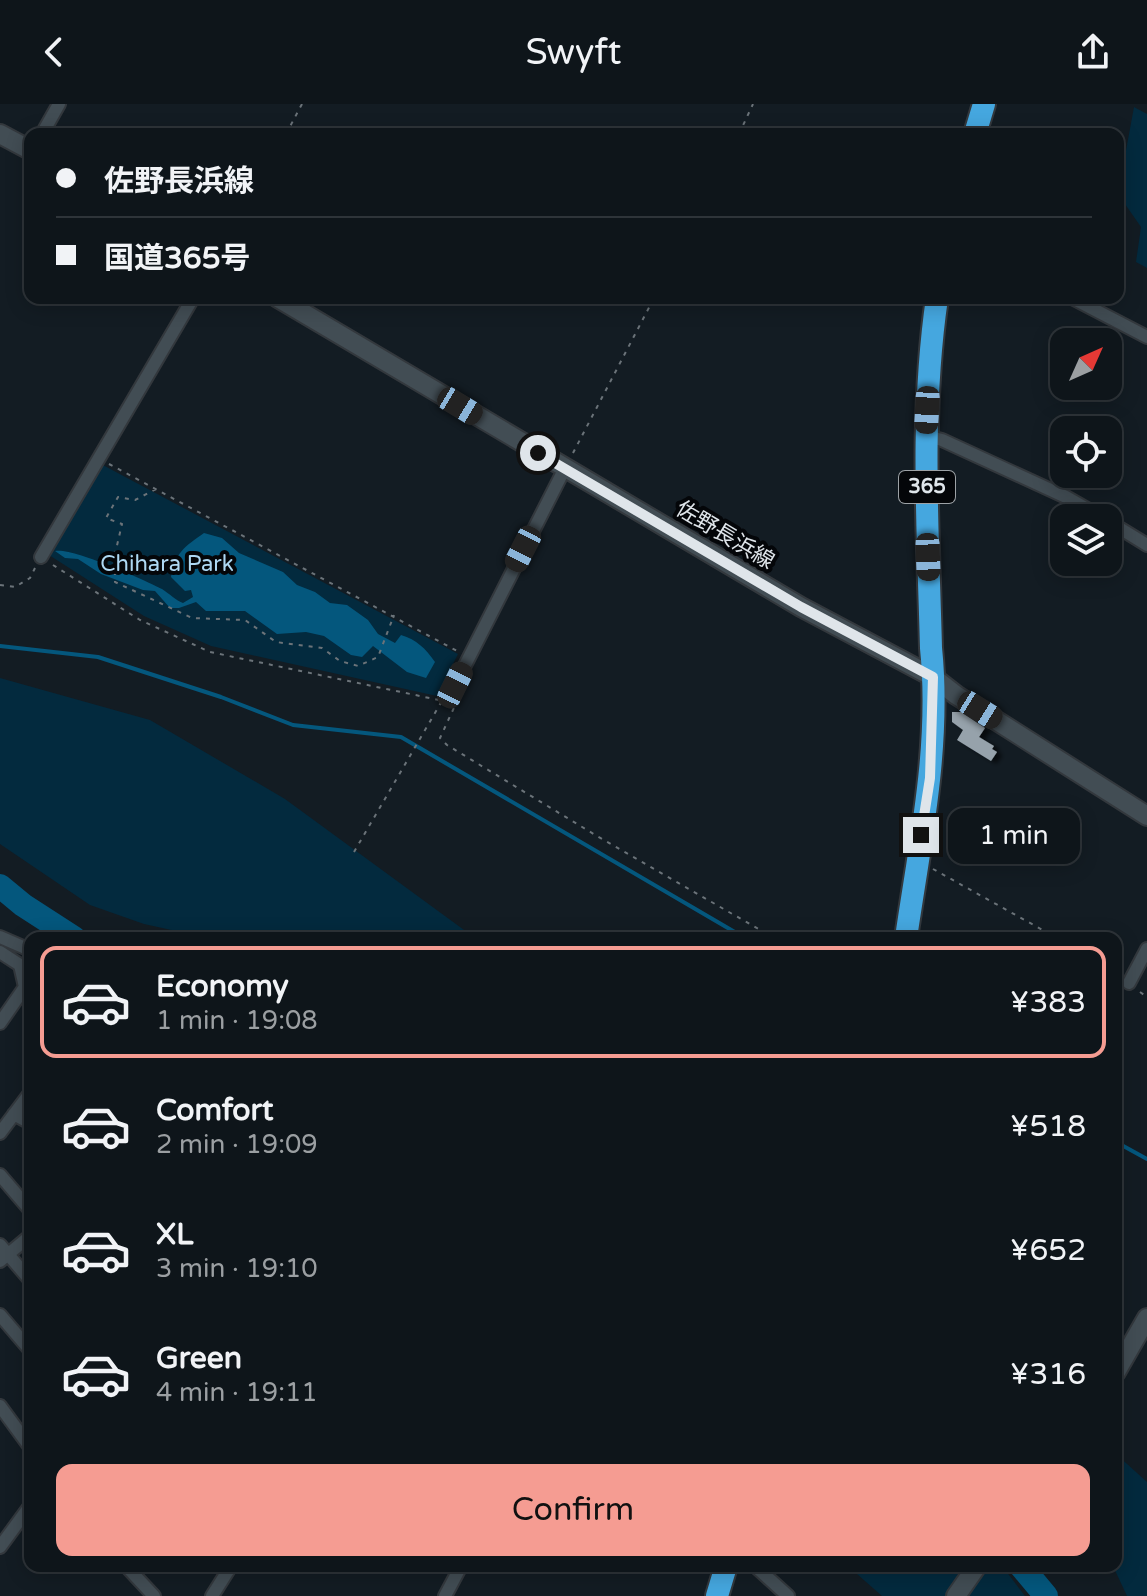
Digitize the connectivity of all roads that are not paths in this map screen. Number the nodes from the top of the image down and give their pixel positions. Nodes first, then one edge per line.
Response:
1 (59, 104) edge
2 (984, 104) edge
3 (45, 128) edge
4 (977, 128) edge
5 (0, 134) edge
6 (24, 147) edge
7 (189, 304) edge
8 (288, 304) edge
9 (936, 304) edge
10 (1084, 304) edge
11 (1147, 337) edge
12 (926, 436) junction
13 (565, 468) junction
14 (1078, 504) edge
15 (1122, 530) edge
16 (1147, 545) edge
17 (41, 557) road end
18 (933, 677) junction
19 (455, 685) road end
20 (1147, 816) edge
21 (907, 932) edge
22 (0, 937) edge
23 (24, 947) edge
24 (1147, 949) edge
25 (0, 952) edge
26 (24, 983) edge
27 (1129, 983) dead end
28 (24, 988) edge
29 (0, 1023) edge
30 (24, 1101) edge
31 (14, 1114) junction
32 (24, 1120) edge
33 (0, 1133) edge
34 (0, 1175) edge
35 (24, 1203) edge
36 (24, 1240) edge
37 (2, 1253) edge
38 (24, 1274) edge
39 (0, 1315) edge
40 (1147, 1318) edge
41 (24, 1343) edge
42 (1122, 1362) edge
43 (0, 1406) edge
44 (24, 1439) edge
45 (24, 1514) edge
46 (0, 1547) edge
47 (132, 1572) edge
48 (227, 1572) edge
49 (458, 1572) edge
50 (724, 1572) edge
51 (762, 1572) edge
52 (973, 1572) edge
53 (154, 1596) edge
54 (212, 1596) edge
55 (445, 1596) edge
56 (717, 1596) edge
57 (788, 1596) edge
58 (956, 1596) edge

1 - 3 street
2 - 4 highway
5 - 6 main road
7 - 17 street
8 - 13 main road, 佐野長浜線
9 - 12 highway, 365
10 - 11 street
12 - 14 street
12 - 18 highway, 365
13 - 18 main road, 佐野長浜線
13 - 19 street
15 - 16 street
18 - 20 main road, 佐野長浜線
18 - 21 highway, 365
22 - 23 street
24 - 27 street
25 - 26 street
28 - 29 street
30 - 31 street
31 - 32 street
31 - 33 street
34 - 35 street
36 - 37 street
37 - 38 street
39 - 41 street
40 - 42 main road
43 - 44 street
45 - 46 street
47 - 53 street
48 - 54 street
49 - 55 street
50 - 56 highway
51 - 57 street
52 - 58 main road

